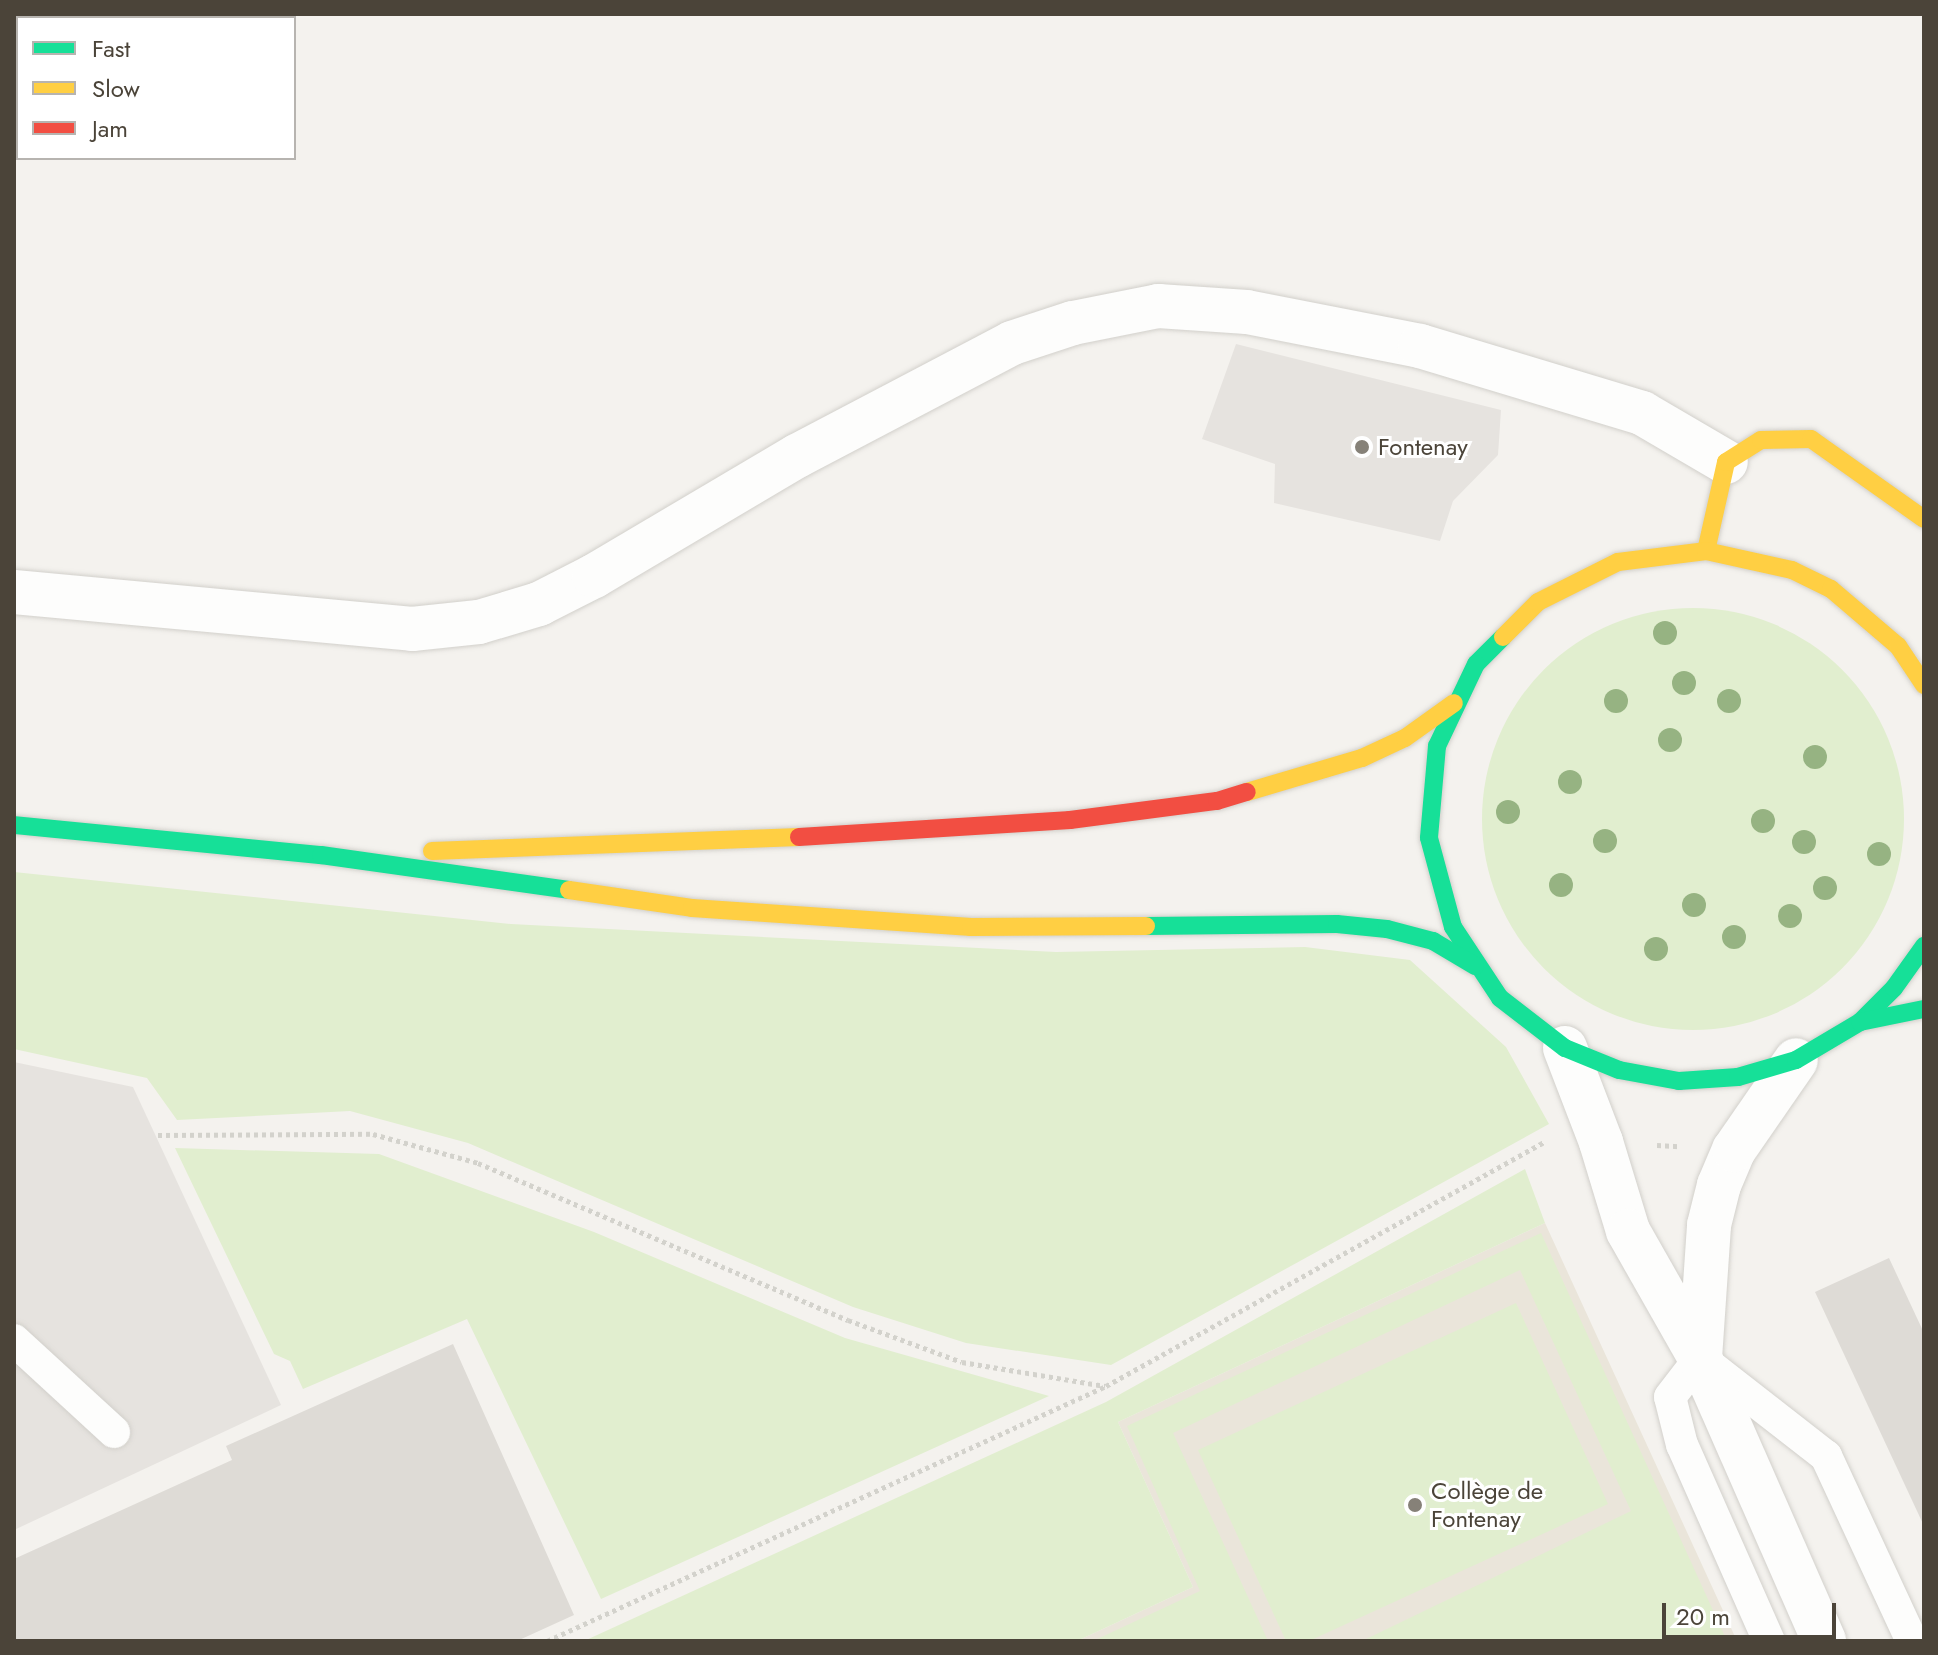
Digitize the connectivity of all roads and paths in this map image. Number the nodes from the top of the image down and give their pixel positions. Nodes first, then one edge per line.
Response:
1 (1726, 462) junction
2 (1924, 519) edge
3 (1706, 551) junction
4 (14, 592) edge
5 (1924, 685) edge
6 (1454, 703) junction
7 (14, 825) edge
8 (321, 855) junction
9 (1924, 946) edge
10 (1475, 966) junction
11 (1924, 1009) edge
12 (1860, 1022) junction
13 (1565, 1048) junction
14 (1796, 1060) junction
15 (158, 1135) dead end
16 (1601, 1142) junction
17 (1734, 1150) junction
18 (14, 1340) edge
19 (1700, 1358) junction
20 (1106, 1386) junction
21 (114, 1432) dead end
22 (547, 1641) edge
23 (1769, 1641) edge
24 (1824, 1641) edge
25 (1912, 1641) edge

1 - 2 main road
1 - 3 main road
1 - 4 street
3 - 5 main road
3 - 6 main road
6 - 8 main road
6 - 10 main road
7 - 8 main road
8 - 10 main road
9 - 12 main road
10 - 13 main road
11 - 12 main road
12 - 14 main road
13 - 14 main road
13 - 16 street
14 - 17 street
15 - 20 path
16 - 17 path
16 - 19 street
16 - 20 path
17 - 19 street
18 - 21 lane
19 - 23 lane
19 - 24 street
19 - 25 lane
20 - 22 path

